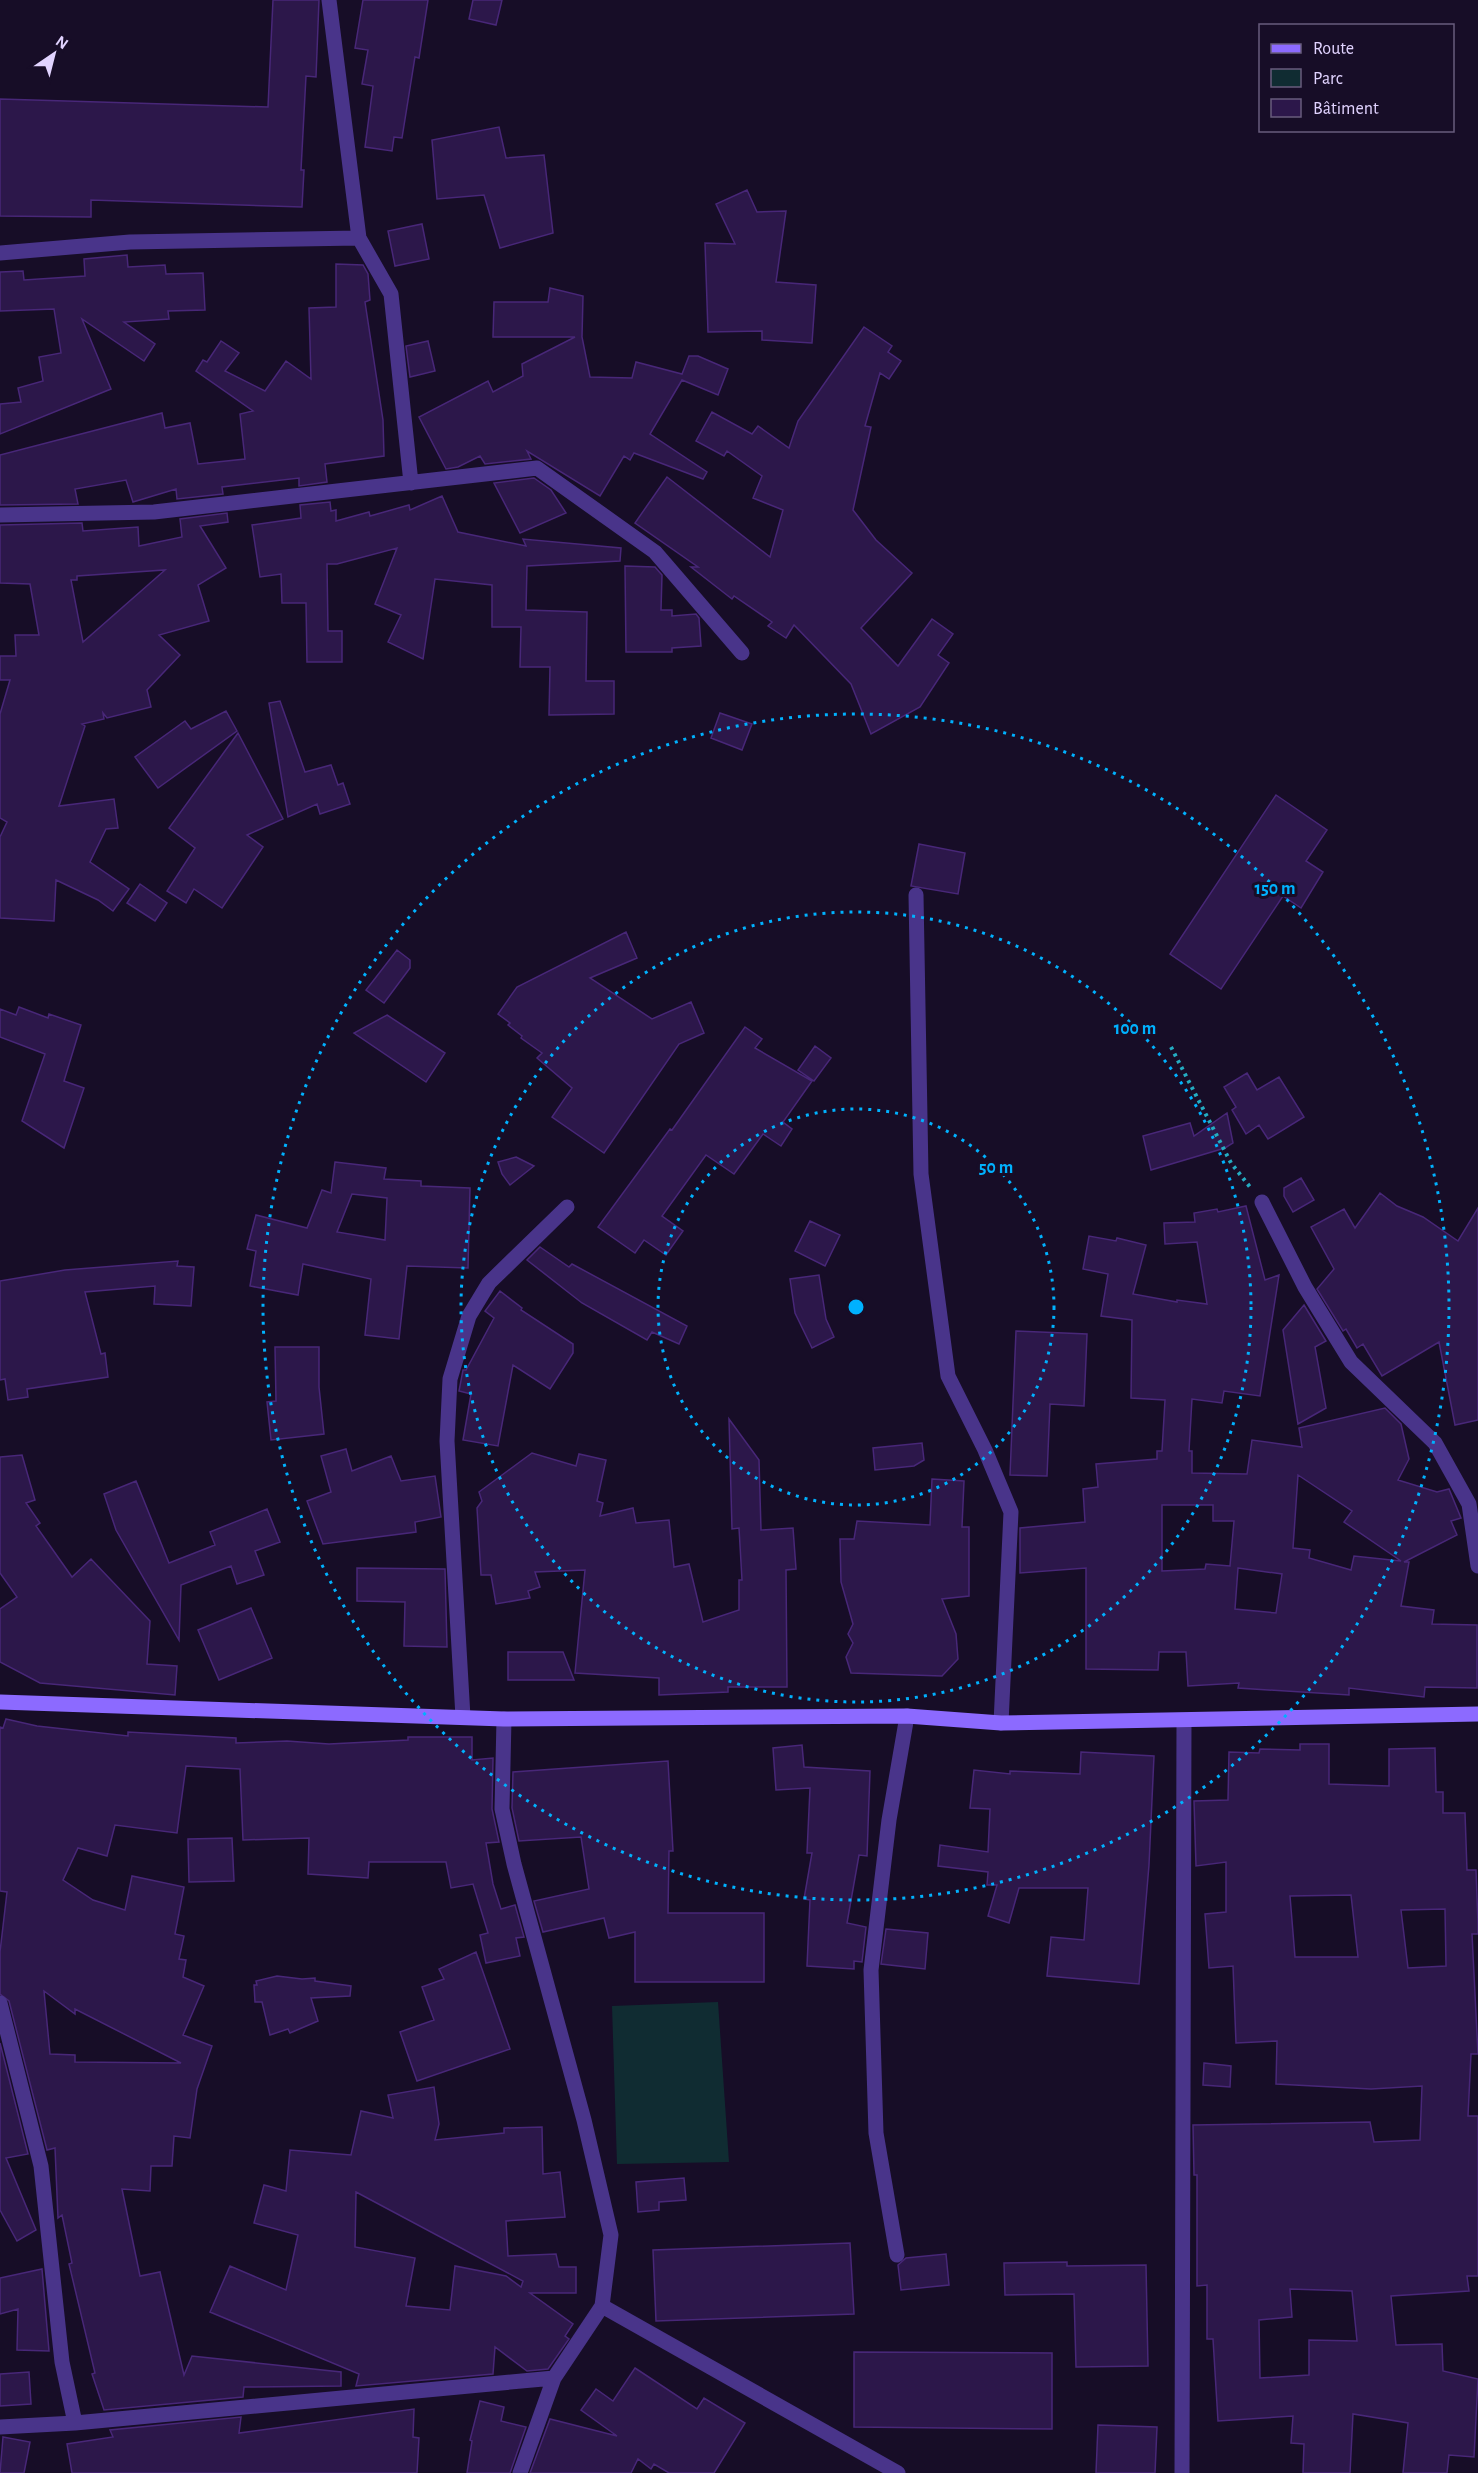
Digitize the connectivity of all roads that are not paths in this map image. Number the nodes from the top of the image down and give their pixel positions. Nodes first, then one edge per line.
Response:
1 (329, 0) edge
2 (358, 238) junction
3 (0, 253) edge
4 (411, 483) junction
5 (0, 515) edge
6 (742, 653) dead end
7 (916, 894) dead end
8 (1262, 1202) road end
9 (567, 1207) dead end
10 (1478, 1566) edge
11 (0, 1702) edge
12 (1478, 1714) edge
13 (908, 1716) junction
14 (463, 1717) junction
15 (504, 1719) junction
16 (1184, 1721) junction
17 (1001, 1723) junction
18 (0, 2003) edge
19 (897, 2255) dead end
20 (602, 2306) junction
21 (554, 2378) junction
22 (75, 2422) junction
23 (0, 2427) edge
24 (520, 2473) edge
25 (898, 2473) edge
26 (1182, 2473) edge

1 - 2 street
2 - 3 street
2 - 4 street
4 - 5 street
4 - 6 street
7 - 17 street
8 - 10 street
9 - 14 street
11 - 14 main road
12 - 16 main road
13 - 15 main road
13 - 17 main road
13 - 19 street
14 - 15 main road
15 - 20 street
16 - 17 main road
16 - 26 street
18 - 22 street
20 - 21 street
20 - 25 street
21 - 22 street
21 - 24 street
22 - 23 street

